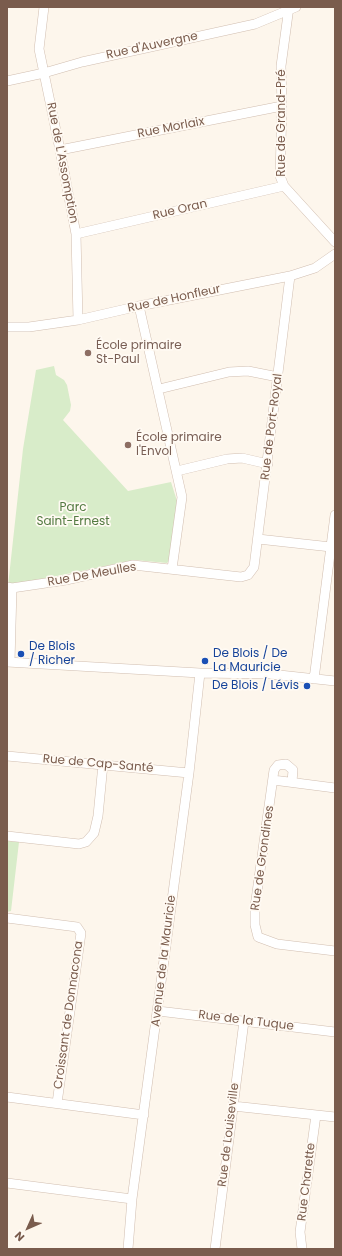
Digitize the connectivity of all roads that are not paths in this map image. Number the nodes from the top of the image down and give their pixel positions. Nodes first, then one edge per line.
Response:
1 (44, 7) edge
2 (291, 8) edge
3 (44, 73) junction
4 (7, 81) edge
5 (282, 106) junction
6 (60, 150) junction
7 (284, 186) junction
8 (76, 234) junction
9 (335, 242) edge
10 (335, 254) edge
11 (290, 276) junction
12 (139, 306) junction
13 (78, 320) junction
14 (7, 327) edge
15 (278, 377) junction
16 (159, 389) junction
17 (268, 464) junction
18 (177, 471) junction
19 (335, 515) edge
20 (258, 539) junction
21 (331, 547) junction
22 (172, 569) junction
23 (248, 575) joint
24 (9, 588) edge
25 (325, 589) junction
26 (335, 591) edge
27 (8, 662) edge
28 (200, 673) junction
29 (314, 679) junction
30 (335, 682) edge
31 (7, 756) edge
32 (103, 764) junction
33 (189, 773) junction
34 (274, 780) junction
35 (292, 782) junction
36 (335, 788) edge
37 (7, 836) edge
38 (7, 918) edge
39 (335, 951) edge
40 (158, 1011) junction
41 (244, 1021) junction
42 (335, 1032) edge
43 (7, 1097) edge
44 (57, 1103) junction
45 (233, 1106) junction
46 (144, 1115) junction
47 (316, 1115) junction
48 (335, 1118) edge
49 (7, 1183) edge
50 (132, 1199) junction
51 (128, 1249) edge
52 (214, 1249) edge
53 (302, 1249) edge

1 - 3 street, Rue de L'Assomption
2 - 3 street, Rue d'Auvergne
2 - 5 street, Rue de Grand-Pré
3 - 4 street, Rue d'Auvergne
3 - 6 street, Rue de L'Assomption
5 - 6 street, Rue Morlaix
5 - 7 street, Rue de Grand-Pré
6 - 8 street, Rue de L'Assomption
7 - 8 street, Rue Oran
7 - 9 street, Rue de Grand-Pré
8 - 13 street, Rue de L'Assomption
10 - 11 street, Rue de Honfleur
11 - 12 street, Rue de Honfleur
11 - 15 street, Rue de Port-Royal
12 - 13 street, Rue de Honfleur
12 - 16 street
13 - 14 street, Rue de Honfleur
15 - 16 street
15 - 17 street, Rue de Port-Royal
16 - 18 street
17 - 18 street
17 - 20 street, Rue de Port-Royal
18 - 22 street
19 - 21 street
20 - 21 street
20 - 23 street, Rue de Port-Royal
21 - 25 street
22 - 23 street, Rue De Meulles
22 - 24 street, Rue De Meulles
24 - 27 street
25 - 26 street
25 - 29 street
27 - 28 street
28 - 29 street
28 - 33 street, Avenue de la Mauricie
29 - 30 street
31 - 32 street, Rue de Cap-Santé
32 - 33 street, Rue de Cap-Santé
32 - 37 street
33 - 40 street, Avenue de la Mauricie
34 - 35 street
34 - 35 street
34 - 39 street, Rue de Grondines
35 - 36 street
38 - 44 street, Croissant de Donnacona
40 - 41 street, Rue de la Tuque
40 - 46 street, Avenue de la Mauricie
41 - 42 street, Rue de la Tuque
41 - 45 street, Rue de Louiseville
43 - 44 street
44 - 46 street
45 - 47 street
45 - 52 street, Rue de Louiseville
46 - 50 street, Avenue de la Mauricie
47 - 48 street
47 - 53 street, Rue Charette
49 - 50 street
50 - 51 street, Avenue de la Mauricie

